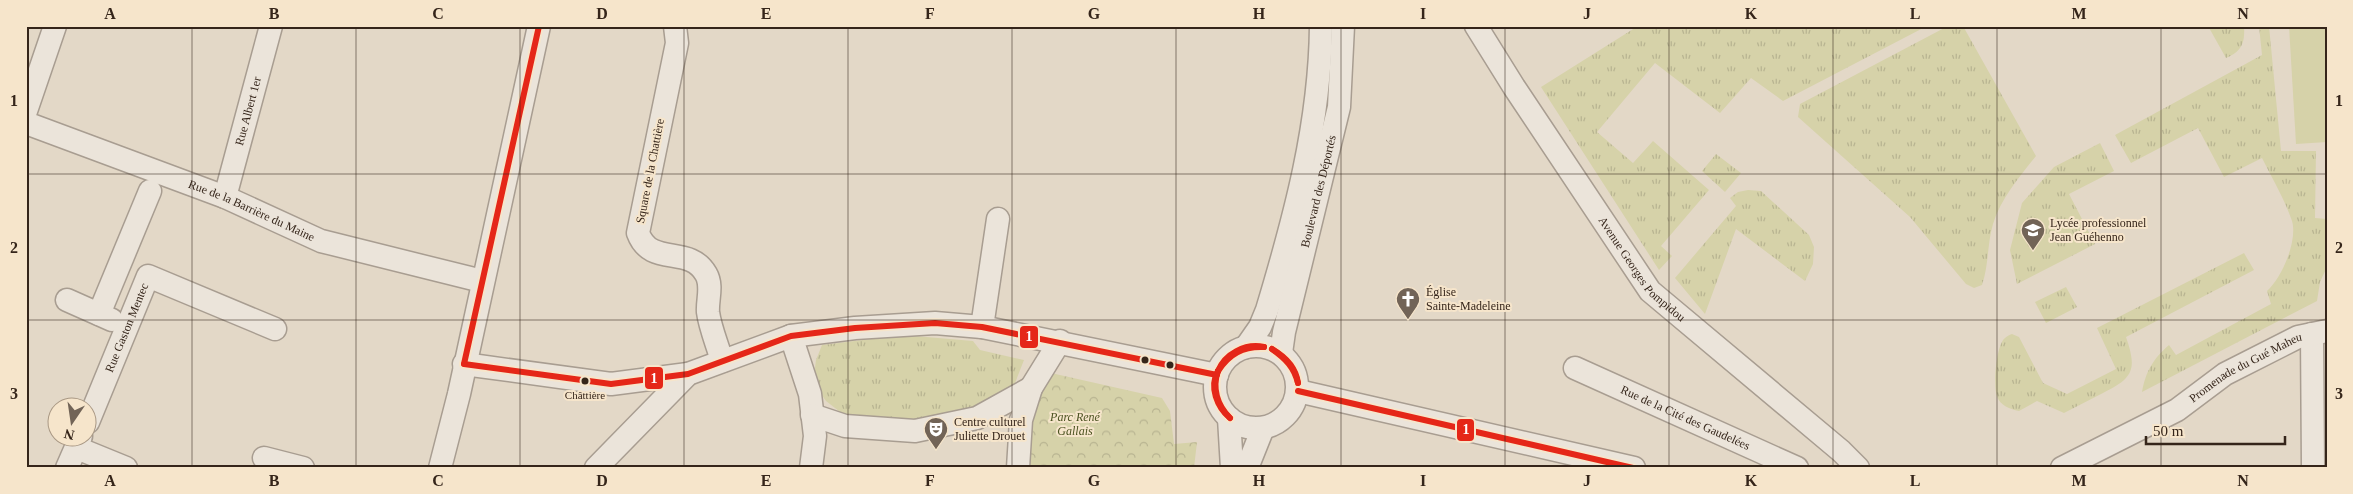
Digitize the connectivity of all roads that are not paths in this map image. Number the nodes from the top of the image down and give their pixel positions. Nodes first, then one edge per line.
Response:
1 (55, 26) edge
2 (271, 26) edge
3 (539, 26) edge
4 (675, 26) edge
5 (1321, 26) edge
6 (1343, 26) edge
7 (1476, 26) edge
8 (26, 111) edge
9 (26, 123) edge
10 (150, 191) dead end
11 (224, 196) junction
12 (998, 219) dead end
13 (482, 281) junction
14 (67, 300) dead end
15 (99, 314) junction
16 (127, 326) junction
17 (982, 326) junction
18 (275, 329) dead end
19 (2320, 332) edge
20 (791, 336) junction
21 (1060, 341) junction
22 (1246, 346) junction
23 (1280, 353) junction
24 (722, 361) junction
25 (464, 364) junction
26 (1574, 368) dead end
27 (688, 374) junction
28 (1217, 375) junction
29 (1030, 388) junction
30 (1298, 391) junction
31 (98, 397) edge
32 (812, 414) junction
33 (1229, 418) junction
34 (1263, 428) junction
35 (77, 446) edge
36 (86, 446) edge
37 (264, 458) dead end
38 (67, 468) edge
39 (126, 468) edge
40 (303, 468) edge
41 (440, 468) edge
42 (596, 468) edge
43 (811, 468) edge
44 (1018, 468) edge
45 (1232, 468) edge
46 (1247, 468) edge
47 (1634, 468) edge
48 (1797, 468) edge
49 (1858, 468) edge
50 (2062, 468) edge
51 (2313, 468) edge

1 - 8 street
2 - 11 street, Rue Albert 1er
3 - 13 street
4 - 24 street, Square de la Chattière
5 - 22 street, Boulevard des Déportés
6 - 23 street, Boulevard des Déportés
7 - 49 street, Avenue Georges Pompidou
9 - 11 street, Rue de la Barrière du Maine
10 - 15 street
11 - 13 street, Rue de la Barrière du Maine
12 - 17 street
13 - 25 street
14 - 15 street
15 - 16 street
16 - 18 street, Rue Gaston Mentec
16 - 31 street, Rue Gaston Mentec
17 - 20 street
17 - 21 street
19 - 50 street, Promenade du Gué Maheu
19 - 51 street
20 - 24 street
20 - 32 street
21 - 28 street
21 - 29 street
22 - 23 street
22 - 28 street
23 - 30 street
24 - 27 street
25 - 27 street
25 - 41 street
26 - 48 street, Rue de la Cité des Gaudelées
27 - 42 street
28 - 33 street
29 - 32 street
29 - 44 street
30 - 34 street
30 - 47 street
32 - 43 street
33 - 34 street
33 - 45 street
34 - 46 street
35 - 38 street
36 - 39 street
37 - 40 street

